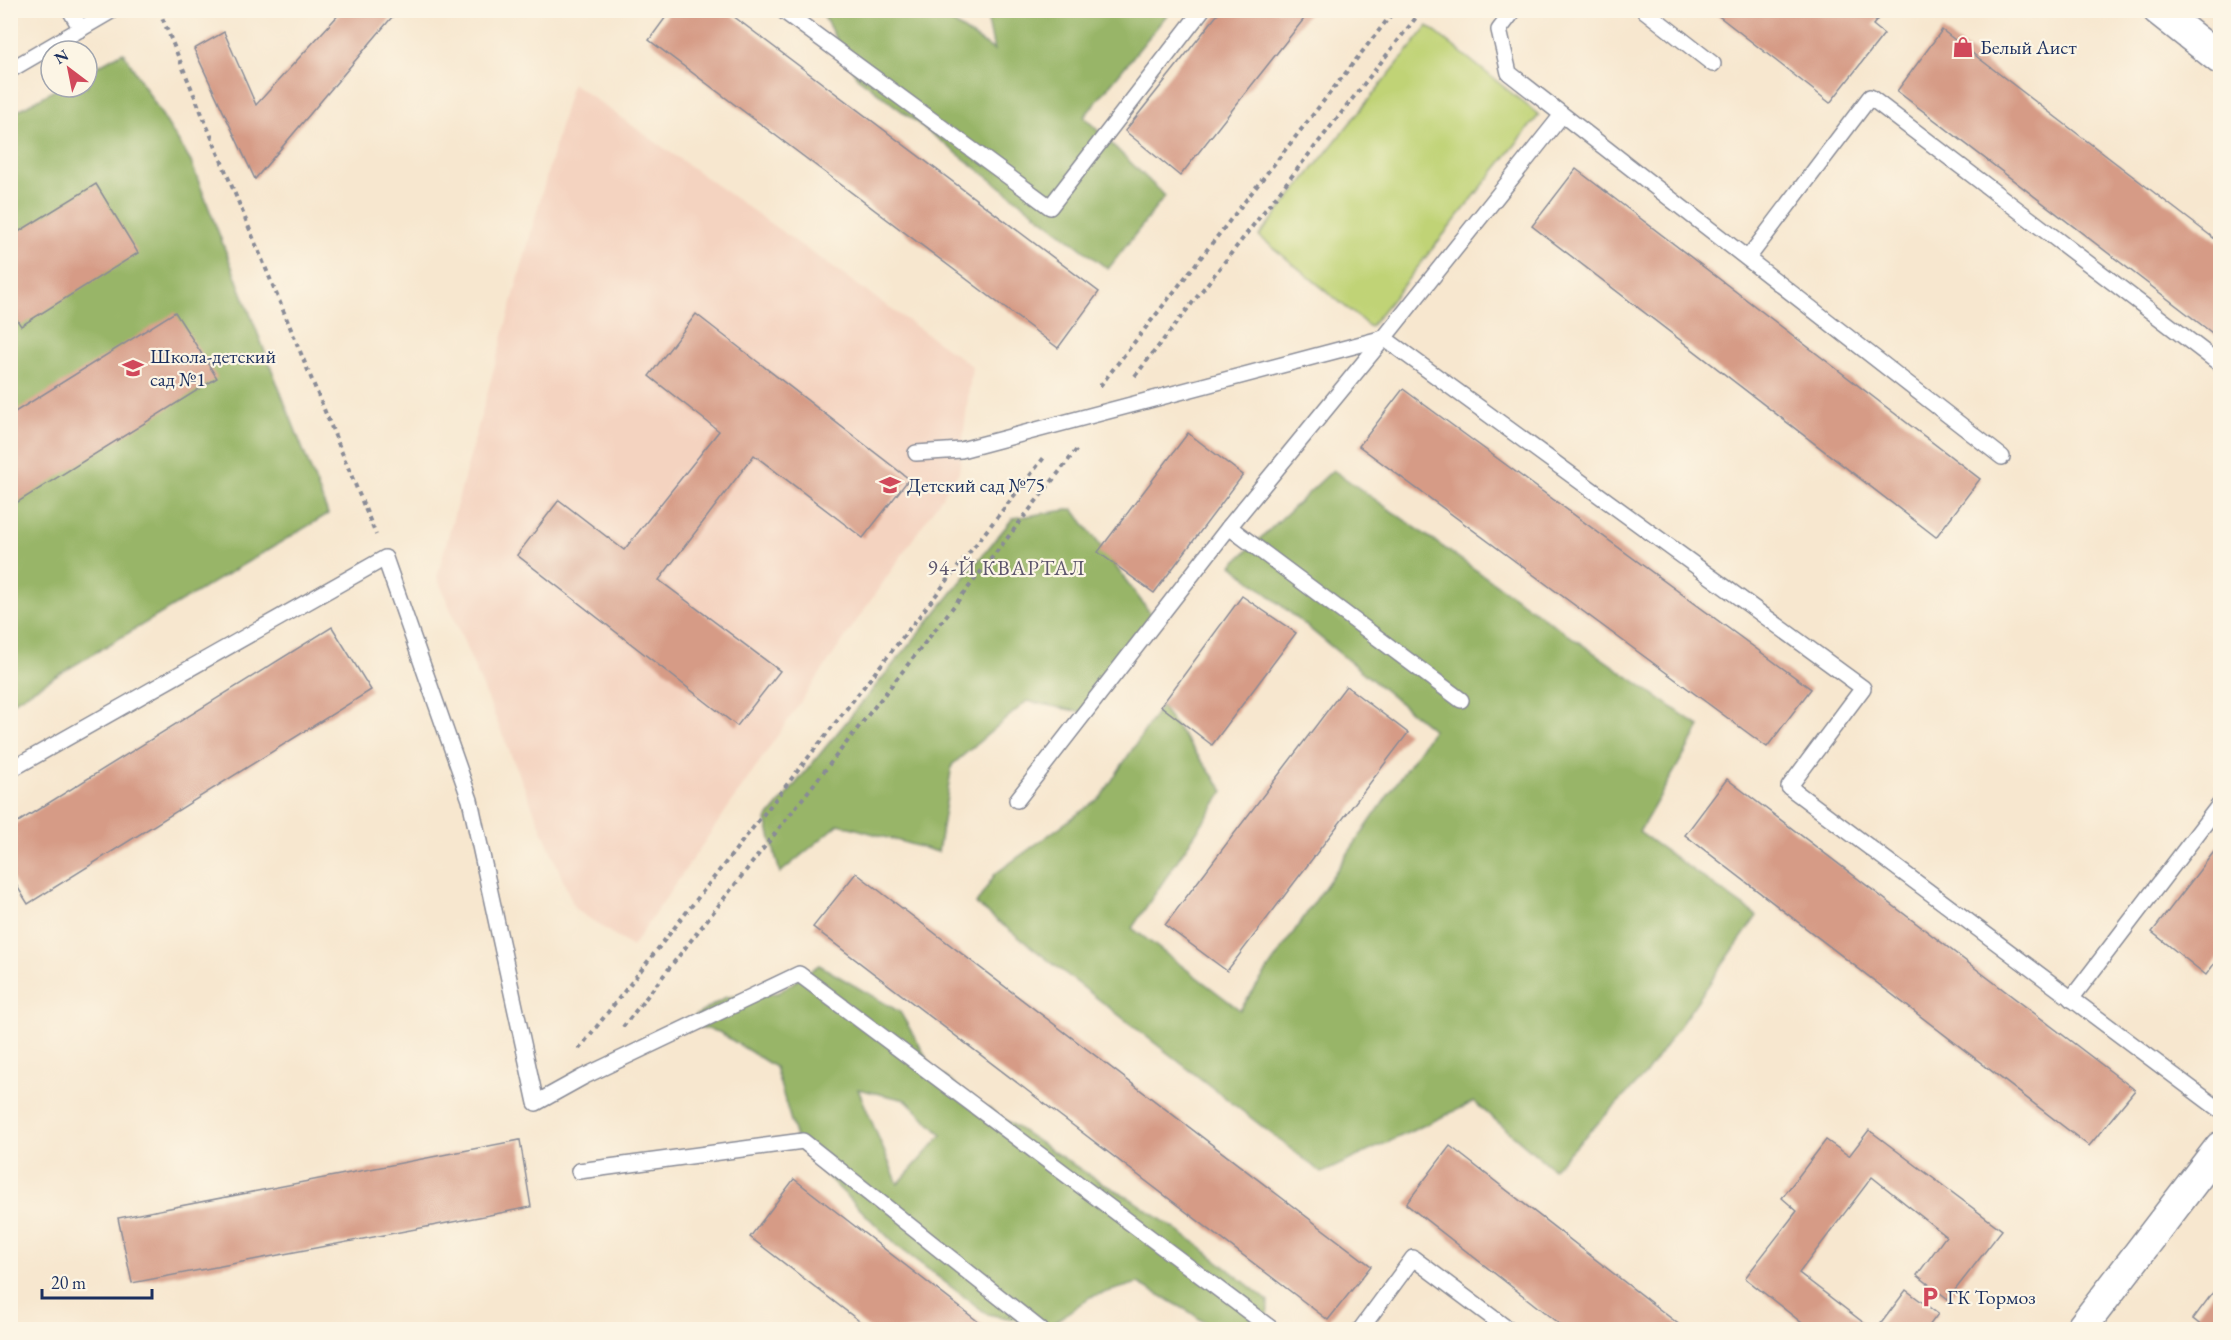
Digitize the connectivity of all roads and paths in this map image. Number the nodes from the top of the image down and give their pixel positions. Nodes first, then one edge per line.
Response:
1 (70, 10) edge
2 (112, 10) edge
3 (159, 10) edge
4 (783, 10) edge
5 (1202, 10) edge
6 (1395, 10) edge
7 (1422, 10) edge
8 (1514, 10) edge
9 (1644, 10) edge
10 (2158, 10) edge
11 (81, 29) junction
12 (2220, 58) edge
13 (1713, 64) dead end
14 (10, 70) edge
15 (1562, 115) junction
16 (1748, 258) junction
17 (1384, 338) junction
18 (2220, 364) edge
19 (1106, 412) junction
20 (1073, 421) junction
21 (916, 453) dead end
22 (2002, 457) dead end
23 (1229, 527) junction
24 (385, 558) junction
25 (1461, 700) dead end
26 (10, 770) edge
27 (1017, 800) dead end
28 (2220, 804) edge
29 (2071, 999) junction
30 (620, 1030) dead end
31 (573, 1057) dead end
32 (2220, 1110) edge
33 (2220, 1147) edge
34 (579, 1172) dead end
35 (1041, 1329) edge
36 (1273, 1329) edge
37 (1360, 1329) edge
38 (1509, 1329) edge
39 (2080, 1329) edge

1 - 11 lane
2 - 11 lane
3 - 24 path
4 - 5 lane
6 - 20 path
7 - 19 path
8 - 15 lane
9 - 13 lane
10 - 12 street
11 - 14 lane
15 - 16 lane
15 - 17 lane
16 - 18 lane
16 - 22 lane
17 - 19 lane
17 - 23 lane
17 - 29 lane
19 - 20 lane
19 - 30 path
20 - 21 lane
20 - 31 path
23 - 25 lane
23 - 27 lane
24 - 26 lane
24 - 36 lane
28 - 29 lane
29 - 32 lane
33 - 39 street
34 - 35 lane
37 - 38 lane

